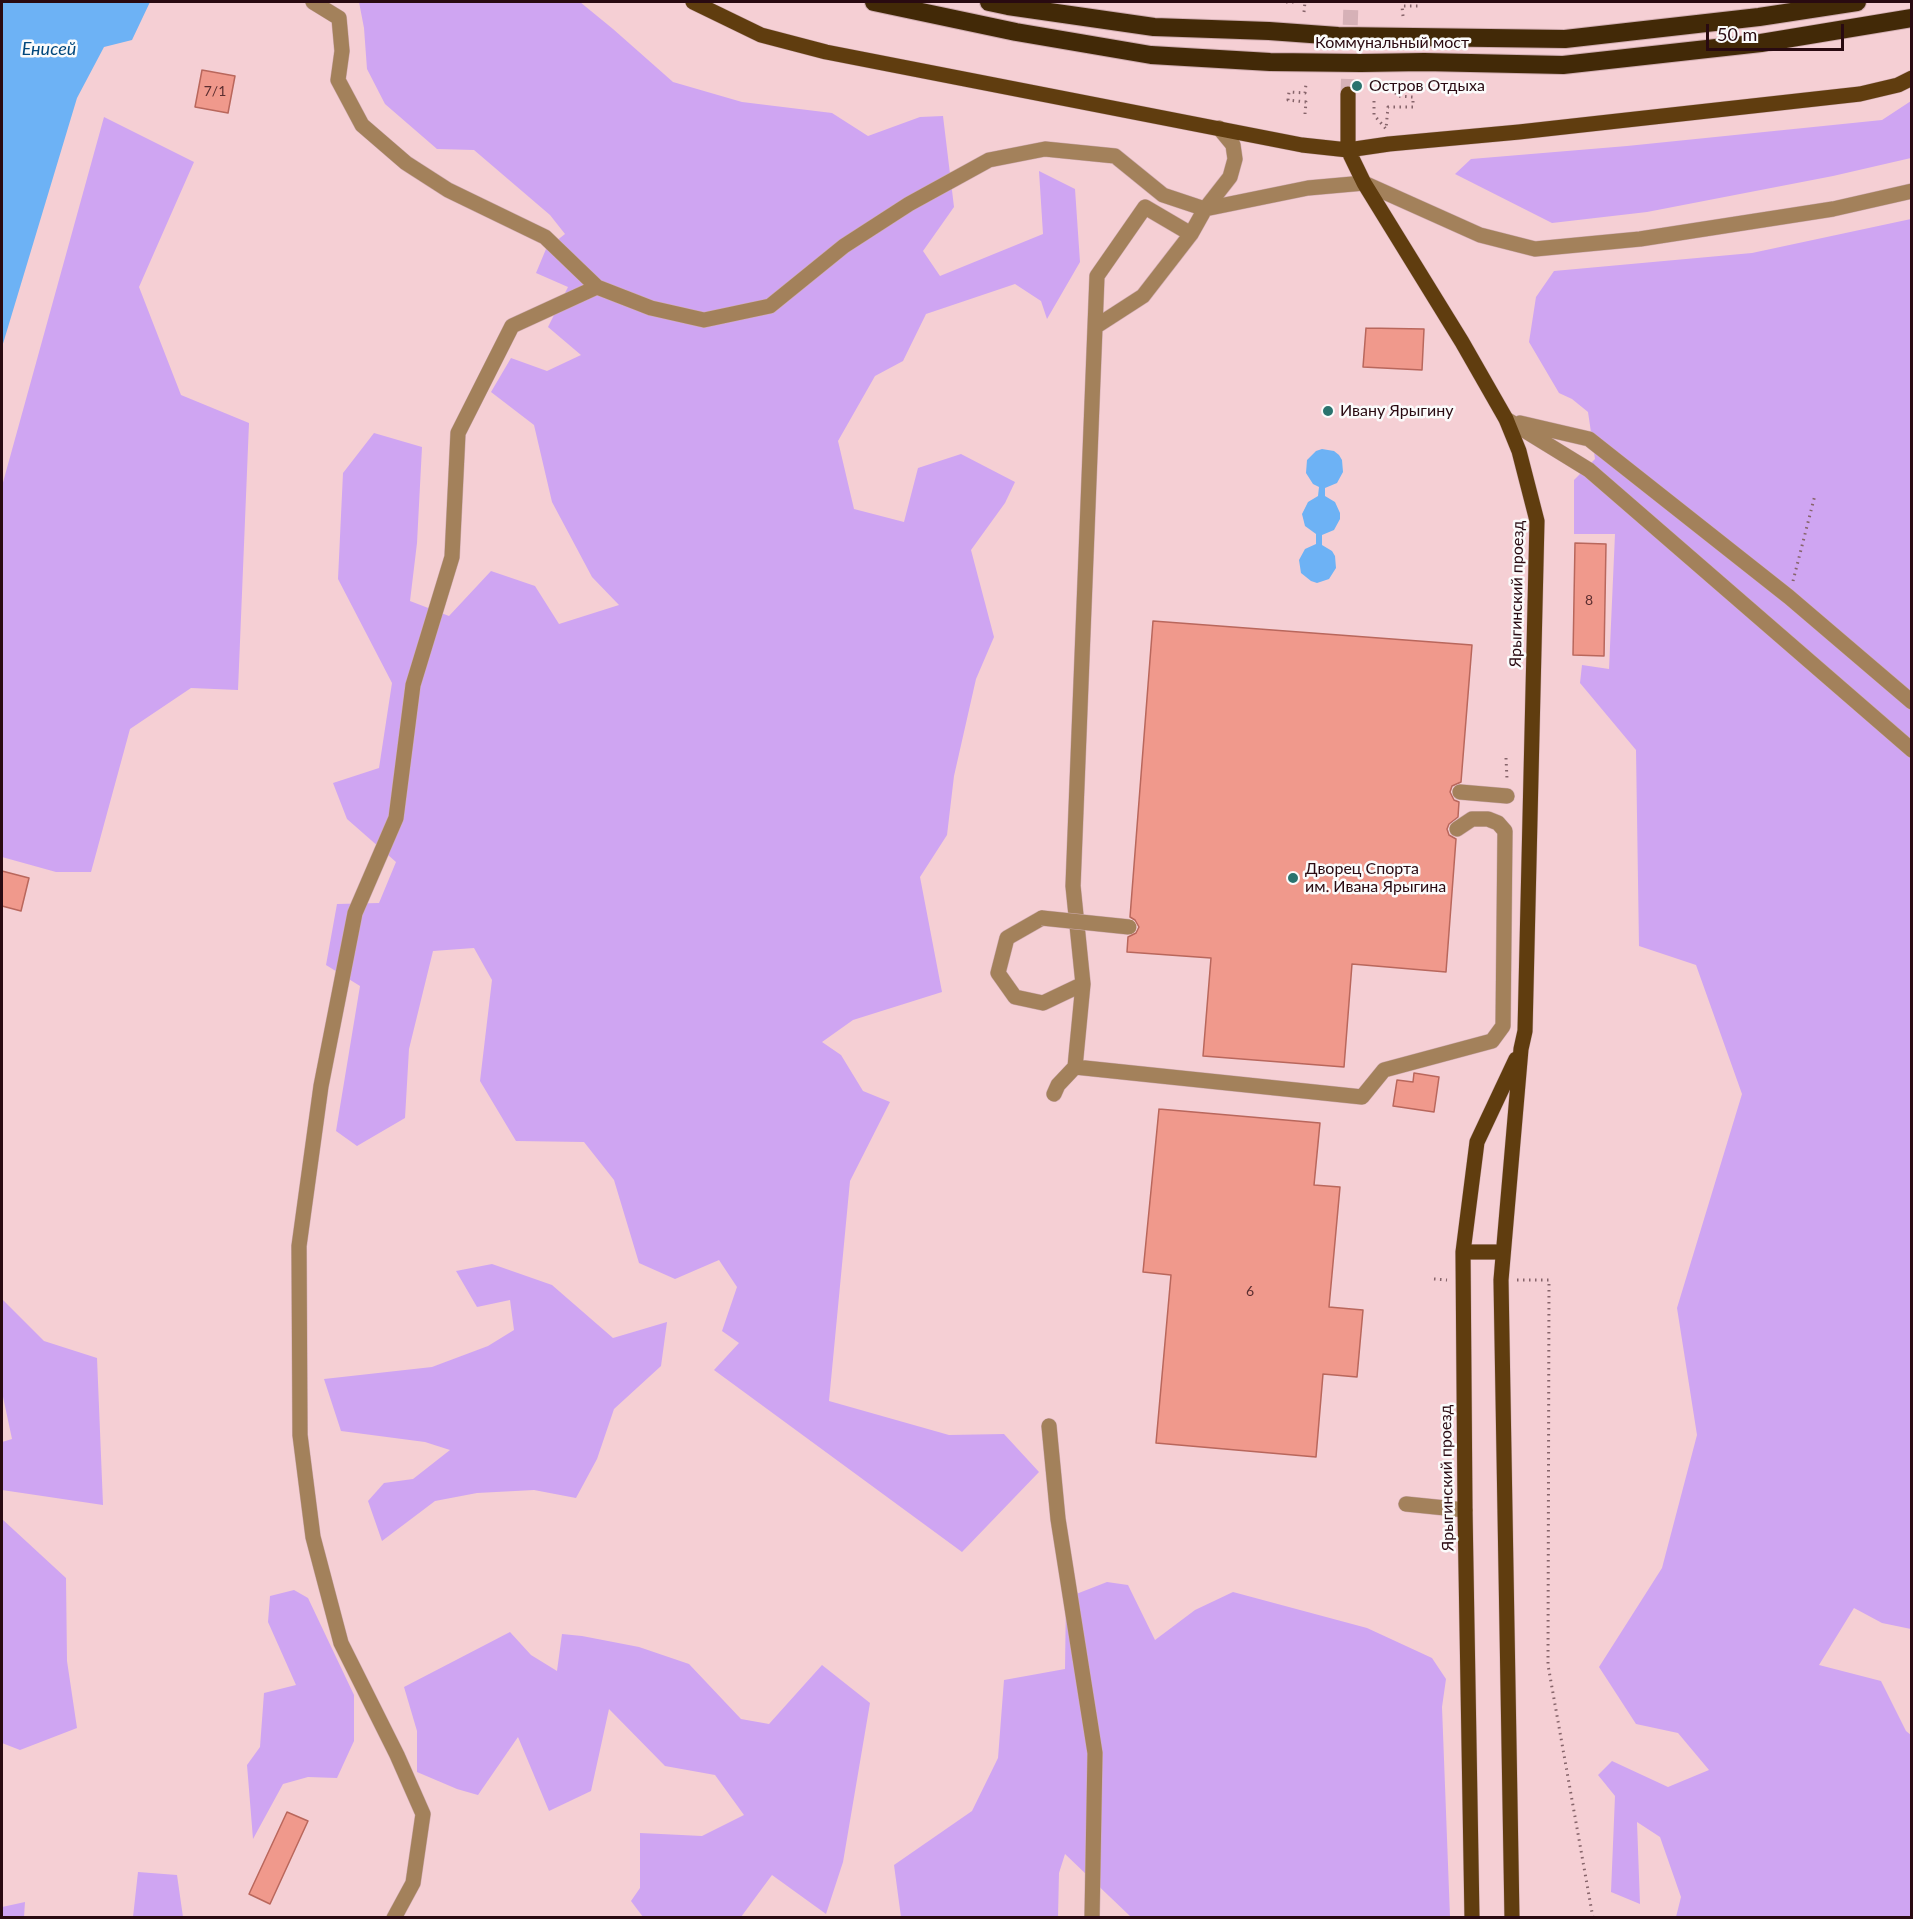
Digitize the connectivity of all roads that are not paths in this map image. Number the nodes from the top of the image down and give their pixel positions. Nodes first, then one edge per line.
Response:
1 (313, 2) edge
2 (693, 2) edge
3 (874, 2) edge
4 (989, 2) edge
5 (1857, 2) edge
6 (1911, 18) edge
7 (1911, 78) edge
8 (1348, 94) tunnel mouth
9 (1219, 128) junction
10 (1348, 150) junction
11 (1364, 183) junction
12 (1911, 191) edge
13 (1205, 209) junction
14 (1191, 234) junction
15 (597, 287) junction
16 (1095, 327) junction
17 (1506, 419) junction
18 (1911, 702) edge
19 (1911, 750) edge
20 (1460, 792) dead end
21 (1507, 796) road end
22 (1457, 829) dead end
23 (1129, 927) dead end
24 (1083, 984) junction
25 (1521, 1048) junction
26 (1075, 1067) junction
27 (1053, 1095) dead end
28 (1463, 1252) junction
29 (1503, 1252) junction
30 (1049, 1426) dead end
31 (1406, 1504) dead end
32 (1465, 1510) junction
33 (394, 1917) edge
34 (1092, 1917) edge
35 (1473, 1917) edge
36 (1512, 1917) edge

1 - 15 lane
2 - 9 main road
3 - 6 highway, Коммунальный мост
4 - 5 highway, Коммунальный мост
7 - 10 main road
8 - 10 main road
9 - 10 main road
9 - 13 lane
10 - 11 main road, Ярыгинский проезд
11 - 12 lane
11 - 13 lane
11 - 17 main road, Ярыгинский проезд
13 - 14 lane
13 - 15 lane
14 - 16 lane
14 - 16 lane
15 - 33 lane
16 - 24 lane
17 - 18 lane
17 - 19 lane
17 - 25 main road, Ярыгинский проезд
20 - 21 lane
22 - 26 lane
23 - 24 lane, bridge
24 - 26 lane
25 - 28 main road, Ярыгинский проезд
25 - 29 main road, Ярыгинский проезд
26 - 27 lane
28 - 29 main road
28 - 32 main road, Ярыгинский проезд
29 - 36 main road, Ярыгинский проезд
30 - 34 lane
31 - 32 lane
32 - 35 main road, Ярыгинский проезд

